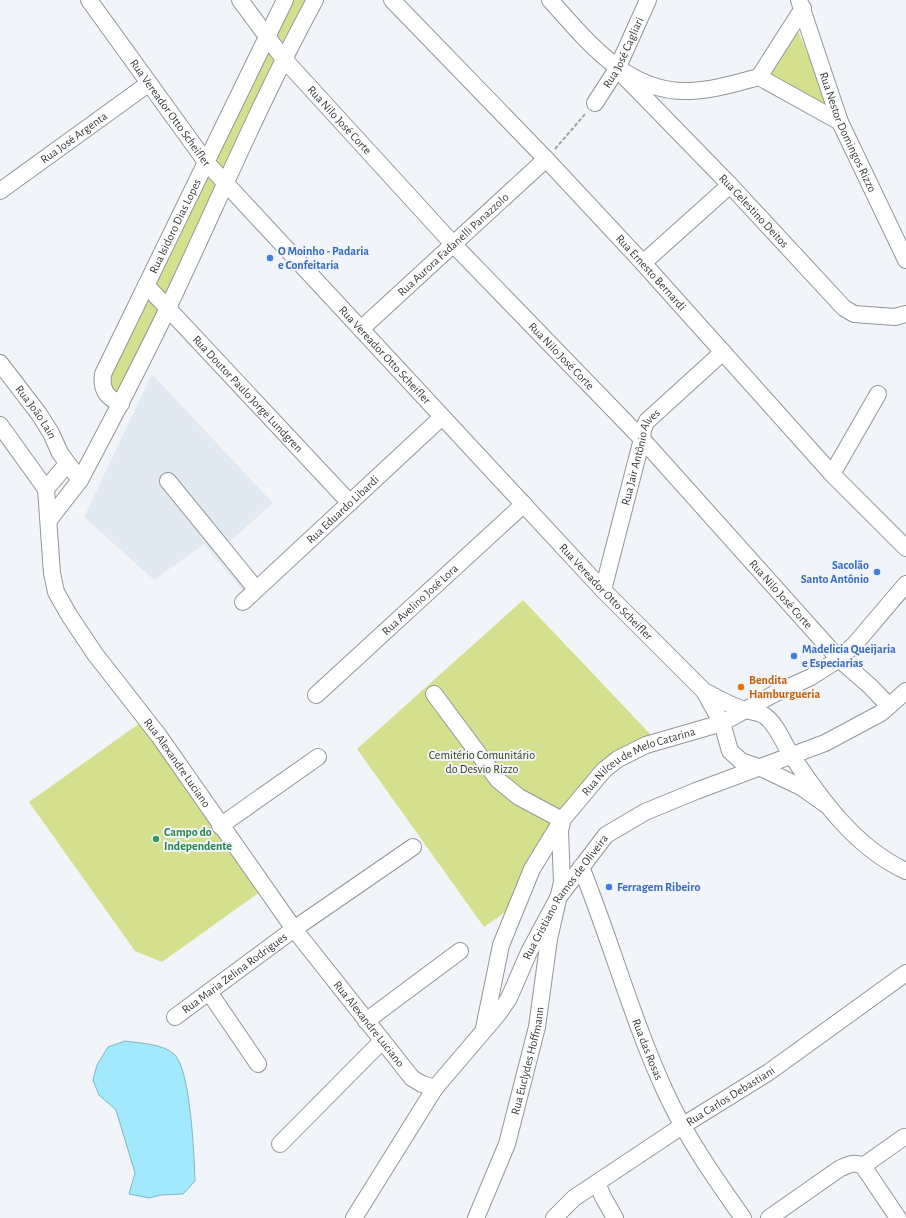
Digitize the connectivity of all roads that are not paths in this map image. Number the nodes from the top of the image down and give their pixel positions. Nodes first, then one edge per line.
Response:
1 (89, 0) edge
2 (240, 0) edge
3 (285, 0) edge
4 (315, 0) edge
5 (392, 0) edge
6 (550, 0) edge
7 (648, 0) edge
8 (801, 4) edge
9 (266, 37) junction
10 (283, 58) junction
11 (617, 68) junction
12 (759, 77) junction
13 (148, 84) junction
14 (595, 103) dead end
15 (840, 122) junction
16 (546, 159) junction
17 (206, 162) junction
18 (225, 183) junction
19 (730, 184) junction
20 (0, 191) edge
21 (453, 244) junction
22 (906, 260) edge
23 (643, 263) junction
24 (146, 285) junction
25 (167, 309) junction
26 (906, 314) edge
27 (361, 330) junction
28 (723, 352) junction
29 (0, 363) edge
30 (878, 394) dead end
31 (121, 404) junction
32 (442, 417) junction
33 (0, 425) edge
34 (642, 439) junction
35 (67, 464) junction
36 (832, 474) junction
37 (80, 480) junction
38 (168, 481) dead end
39 (46, 489) junction
40 (350, 503) junction
41 (524, 504) junction
42 (49, 520) junction
43 (906, 548) edge
44 (906, 584) edge
45 (256, 589) junction
46 (603, 590) junction
47 (243, 602) dead end
48 (839, 659) junction
49 (906, 691) edge
50 (704, 692) junction
51 (434, 694) dead end
52 (316, 696) dead end
53 (889, 706) junction
54 (743, 710) junction
55 (722, 723) junction
56 (791, 754) junction
57 (318, 758) dead end
58 (761, 768) junction
59 (825, 804) junction
60 (561, 825) junction
61 (220, 826) junction
62 (413, 847) dead end
63 (579, 869) junction
64 (906, 871) edge
65 (593, 897) junction
66 (558, 898) junction
67 (294, 929) junction
68 (460, 951) dead end
69 (906, 972) edge
70 (208, 992) junction
71 (175, 1017) dead end
72 (366, 1021) junction
73 (483, 1032) junction
74 (382, 1041) junction
75 (258, 1064) dead end
76 (435, 1088) junction
77 (682, 1126) junction
78 (904, 1138) dead end
79 (280, 1144) dead end
80 (864, 1166) junction
81 (596, 1182) junction
82 (354, 1218) edge
83 (476, 1218) edge
84 (554, 1218) edge
85 (615, 1218) edge
86 (743, 1218) edge
87 (769, 1218) edge
88 (898, 1218) edge

1 - 13 street, Rua Vereador Otto Scheifler
2 - 9 street, Rua Nilo José Corte
3 - 9 street, Rua Isidoro Dias Lopes
4 - 10 street
5 - 16 street, Rua Ernesto Bernardi
6 - 11 street, Rua Celestino Deitos
7 - 11 street, Rua José Cagliari
8 - 12 street
8 - 15 street, Rua Nestor Domingos Rizzo
9 - 10 street, Rua Nilo José Corte
9 - 17 street, Rua Isidoro Dias Lopes
10 - 18 street
10 - 21 street, Rua Nilo José Corte
11 - 12 street, Rua Celestino Deitos
11 - 14 street, Rua José Cagliari
11 - 19 street, Rua Celestino Deitos
12 - 15 street
13 - 17 street, Rua Vereador Otto Scheifler
13 - 20 street, Rua José Argenta
15 - 22 street, Rua Nestor Domingos Rizzo
16 - 21 street, Rua Aurora Fadanelli Panazzolo
16 - 23 street, Rua Ernesto Bernardi
17 - 18 street, Rua Vereador Otto Scheifler
17 - 24 street, Rua Isidoro Dias Lopes
18 - 25 street
18 - 27 street, Rua Vereador Otto Scheifler
19 - 23 street
19 - 26 street, Rua Celestino Deitos
21 - 27 street, Rua Aurora Fadanelli Panazzolo
21 - 34 street, Rua Nilo José Corte
23 - 28 street, Rua Ernesto Bernardi
24 - 25 street, Rua Doutor Paulo Jorge Lundgren
24 - 31 street, Rua Isidoro Dias Lopes
25 - 31 street
25 - 40 street, Rua Doutor Paulo Jorge Lundgren
27 - 32 street, Rua Vereador Otto Scheifler
28 - 34 street, Rua Jair Antônio Alves
28 - 36 street, Rua Ernesto Bernardi
29 - 35 street, Rua João Lain
30 - 36 street
31 - 37 street
32 - 40 street, Rua Eduardo Libardi
32 - 41 street, Rua Vereador Otto Scheifler
33 - 39 street
34 - 46 street, Rua Jair Antônio Alves
34 - 48 street, Rua Nilo José Corte
35 - 37 street
35 - 39 street
36 - 43 street, Rua Ernesto Bernardi
37 - 42 street
38 - 45 street
39 - 42 street, Rua Alexandre Luciano
40 - 45 street, Rua Eduardo Libardi
41 - 46 street, Rua Vereador Otto Scheifler
41 - 52 street, Rua Avelino José Lora
42 - 61 street, Rua Alexandre Luciano
44 - 48 street, Rua Nilceu de Melo Catarina
45 - 47 street, Rua Eduardo Libardi
46 - 50 street, Rua Vereador Otto Scheifler
48 - 53 street, Rua Nilo José Corte
48 - 54 street, Rua Nilceu de Melo Catarina
49 - 53 street, Rua Cristiano Ramos de Oliveira
50 - 54 street, Rua Vereador Otto Scheifler
50 - 55 street, Rua Vereador Otto Scheifler
51 - 60 street
53 - 56 street, Rua Cristiano Ramos de Oliveira
54 - 55 street, Rua Nilceu de Melo Catarina
54 - 56 street, Rua Vereador Otto Scheifler
55 - 58 street, Rua Vereador Otto Scheifler
55 - 60 street, Rua Nilceu de Melo Catarina
56 - 58 street, Rua Cristiano Ramos de Oliveira
56 - 59 street, Rua Vereador Otto Scheifler
57 - 61 street
58 - 59 street, Rua Vereador Otto Scheifler
58 - 63 street, Rua Cristiano Ramos de Oliveira
59 - 64 street
60 - 63 street, Rua das Rosas
60 - 66 street, Rua Euclydes Hoffmann
60 - 73 street, Rua Nilceu de Melo Catarina
61 - 67 street, Rua Alexandre Luciano
62 - 67 street, Rua Maria Zelina Rodrigues
63 - 65 street, Rua das Rosas
63 - 66 street, Rua Cristiano Ramos de Oliveira
65 - 66 street
65 - 77 street, Rua das Rosas
66 - 73 street, Rua Cristiano Ramos de Oliveira
66 - 83 street, Rua Euclydes Hoffmann
67 - 70 street, Rua Maria Zelina Rodrigues
67 - 72 street, Rua Alexandre Luciano
68 - 72 street
69 - 77 street, Rua Carlos Debastiani
70 - 71 street, Rua Maria Zelina Rodrigues
70 - 75 street
72 - 74 street, Rua Alexandre Luciano
73 - 76 street, Rua Cristiano Ramos de Oliveira
74 - 76 street, Rua Alexandre Luciano
74 - 79 street
76 - 82 street, Rua Cristiano Ramos de Oliveira
77 - 81 street, Rua Carlos Debastiani
77 - 86 street, Rua das Rosas
78 - 80 street
80 - 87 street
80 - 88 street
81 - 84 street, Rua Carlos Debastiani
81 - 85 street

